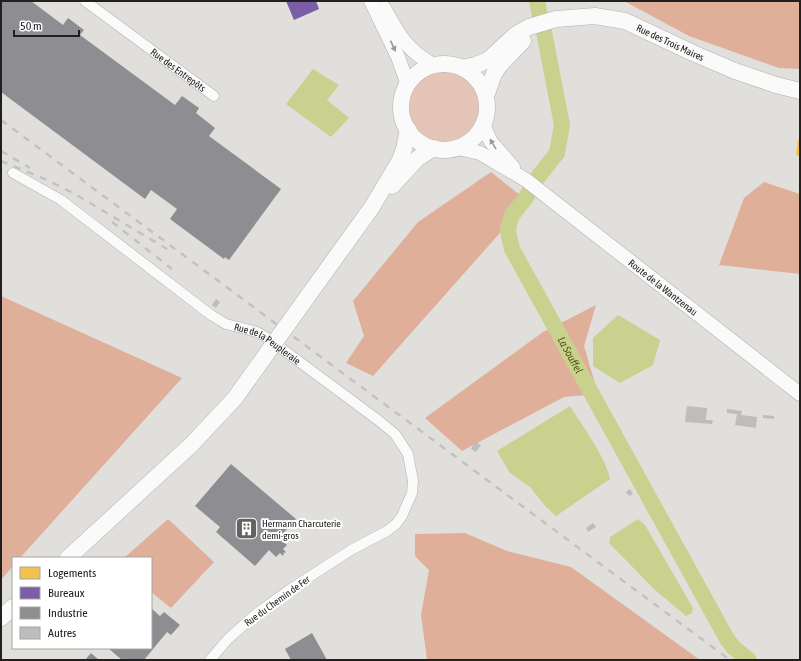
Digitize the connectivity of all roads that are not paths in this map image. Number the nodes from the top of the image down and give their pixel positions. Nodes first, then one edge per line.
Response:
1 (85, 1) edge
2 (371, 1) edge
3 (380, 1) edge
4 (538, 25) junction
5 (434, 65) junction
6 (462, 68) junction
7 (408, 85) junction
8 (800, 91) edge
9 (214, 96) dead end
10 (486, 96) junction
11 (483, 125) junction
12 (408, 130) junction
13 (434, 148) junction
14 (458, 148) junction
15 (13, 174) dead end
16 (531, 184) junction
17 (372, 207) junction
18 (800, 394) edge
19 (351, 550) joint
20 (69, 557) edge
21 (12, 609) edge
22 (1, 618) edge
23 (210, 660) edge

1 - 9 street, Rue des Entrepôts
2 -> 7 main road
3 - 5 main road
4 - 6 main road, Rue des Trois Maires
4 - 8 main road, Rue des Trois Maires
4 - 10 main road, Rue des Trois Maires
5 - 6 main road
5 - 7 main road
6 - 10 main road
7 - 12 main road
10 - 11 main road
11 - 14 main road
16 -> 11 main road, Route de la Wantzenau
12 - 13 main road
12 - 17 main road
13 - 14 main road
13 - 17 main road
14 - 16 main road, Route de la Wantzenau
15 - 19 street, Rue de la Peupleraie
16 - 18 main road, Route de la Wantzenau
17 - 20 main road, bridge
19 - 23 street, Rue du Chemin de Fer
21 - 22 main road

